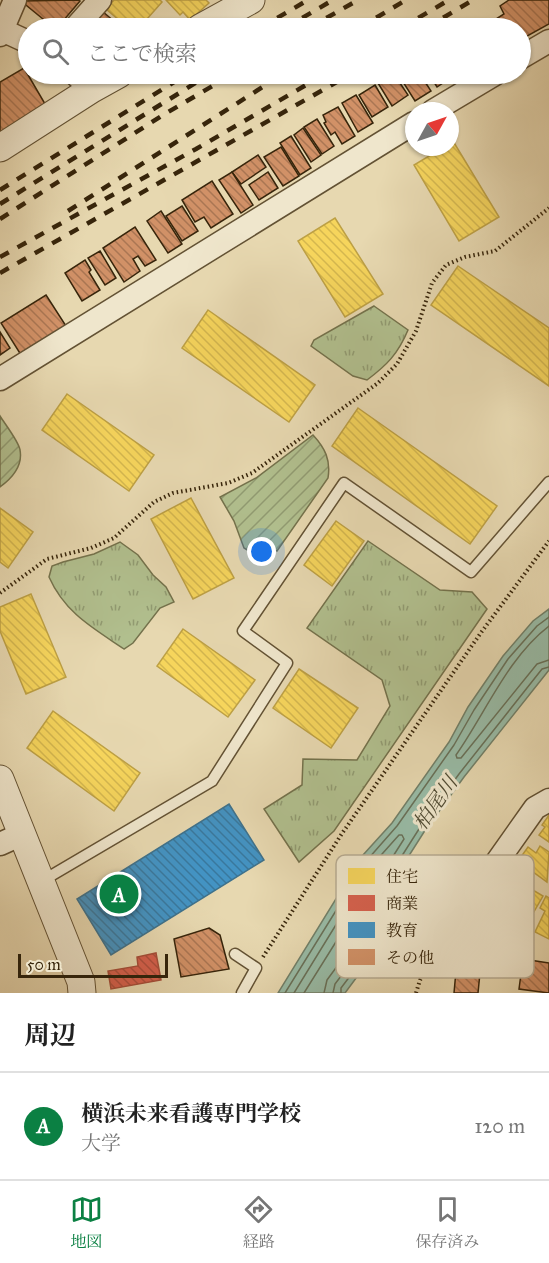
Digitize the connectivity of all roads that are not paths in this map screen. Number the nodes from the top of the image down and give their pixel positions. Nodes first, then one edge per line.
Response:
1 (15, 0) edge
2 (100, 0) edge
3 (251, 0) edge
4 (84, 18) edge
5 (218, 18) edge
6 (1, 33) edge
7 (18, 39) edge
8 (549, 41) edge
9 (531, 52) edge
10 (79, 84) edge
11 (478, 84) edge
12 (448, 102) edge
13 (405, 129) edge
14 (0, 148) edge
15 (0, 379) edge
16 (549, 482) edge
17 (0, 779) edge
18 (549, 800) edge
19 (11, 839) edge
20 (501, 855) edge
21 (42, 882) junction
22 (235, 954) dead end
23 (82, 993) edge
24 (242, 993) edge

1 - 6 street
2 - 4 street
3 - 5 street
6 - 7 street
8 - 9 street
10 - 14 street
11 - 12 street
13 - 15 street
16 - 21 lane
17 - 19 street
18 - 20 street
19 - 21 street
21 - 23 street
22 - 24 lane

